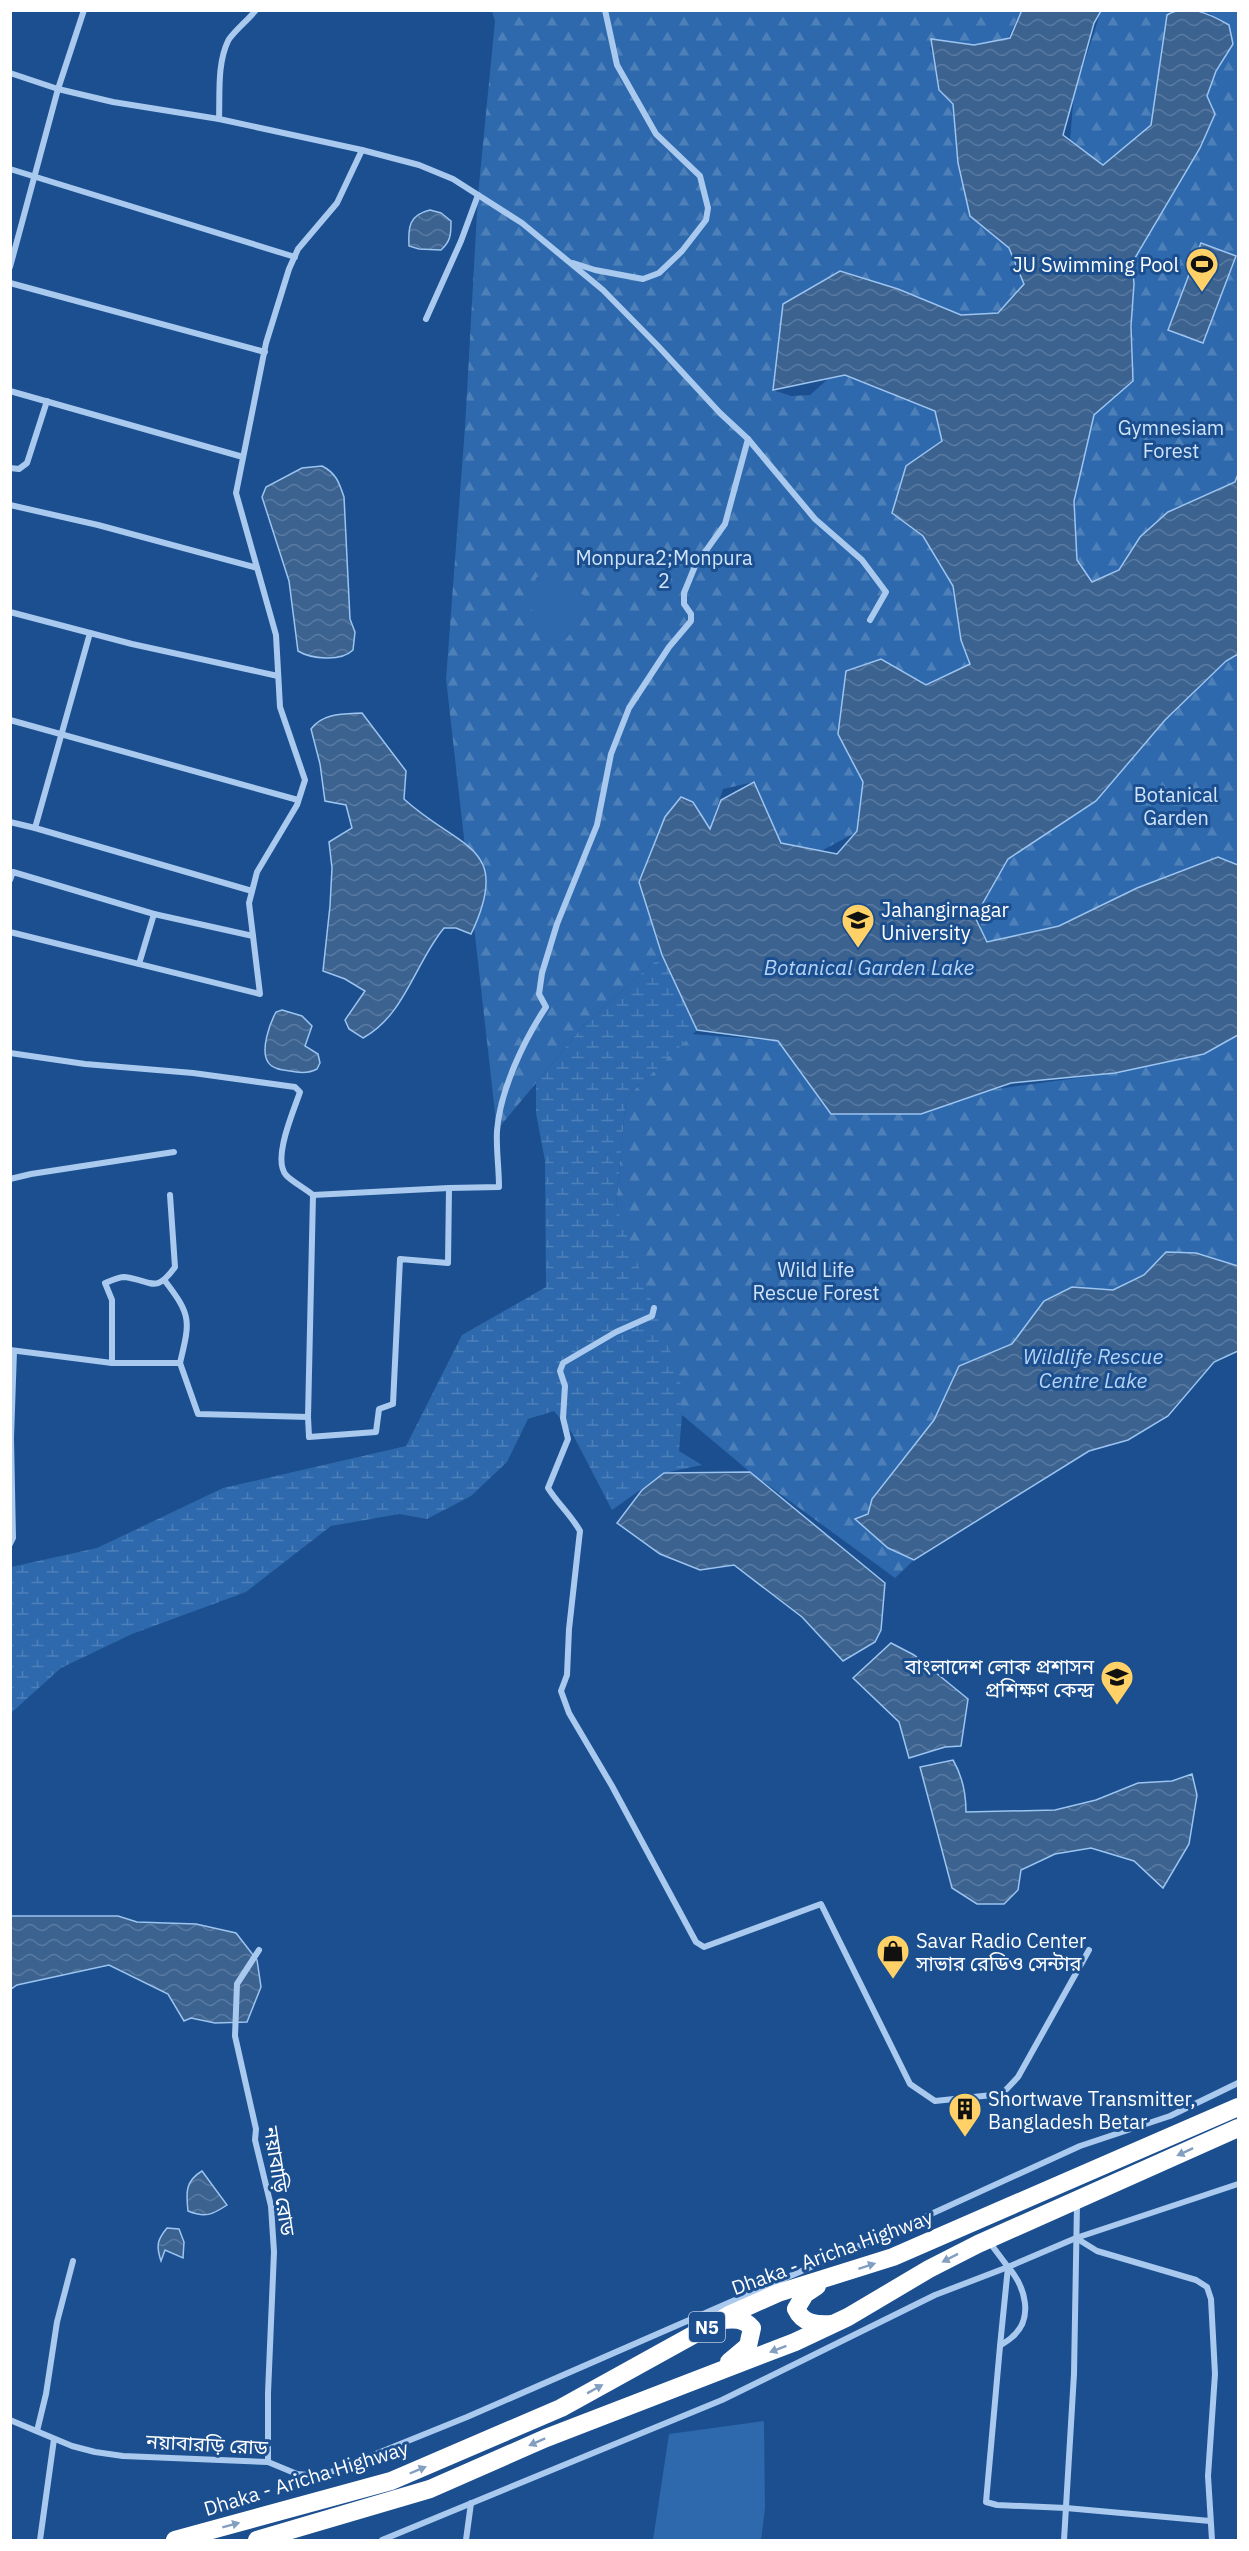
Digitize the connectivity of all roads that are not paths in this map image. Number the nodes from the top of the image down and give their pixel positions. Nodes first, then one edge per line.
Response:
1 (84, 10) edge
2 (256, 10) edge
3 (605, 10) edge
4 (10, 73) edge
5 (58, 89) junction
6 (219, 119) junction
7 (362, 150) junction
8 (10, 169) edge
9 (36, 177) junction
10 (478, 195) junction
11 (13, 247) edge
12 (295, 257) junction
13 (569, 262) junction
14 (10, 267) edge
15 (10, 283) edge
16 (426, 319) dead end
17 (265, 352) junction
18 (10, 391) edge
19 (46, 401) junction
20 (748, 439) junction
21 (243, 457) junction
22 (10, 468) edge
23 (10, 505) edge
24 (257, 568) junction
25 (10, 612) edge
26 (870, 620) dead end
27 (90, 633) junction
28 (278, 676) junction
29 (10, 720) edge
30 (62, 735) junction
31 (298, 800) junction
32 (10, 822) edge
33 (35, 828) junction
34 (10, 880) edge
35 (252, 891) junction
36 (154, 914) junction
37 (10, 932) edge
38 (253, 936) junction
39 (139, 964) junction
40 (10, 1053) edge
41 (174, 1152) dead end
42 (10, 1179) edge
43 (449, 1188) junction
44 (170, 1195) dead end
45 (313, 1195) junction
46 (165, 1281) junction
47 (654, 1308) dead end
48 (12, 1351) edge
49 (180, 1363) junction
50 (112, 1364) junction
51 (308, 1417) junction
52 (10, 1544) edge
53 (259, 1950) dead end
54 (1089, 1950) dead end
55 (1239, 2084) edge
56 (1239, 2107) edge
57 (1239, 2128) edge
58 (1239, 2184) edge
59 (1077, 2200) junction
60 (1076, 2238) junction
61 (988, 2240) junction
62 (73, 2261) dead end
63 (1008, 2267) junction
64 (837, 2276) junction
65 (720, 2320) junction
66 (834, 2324) junction
67 (1000, 2346) junction
68 (707, 2376) junction
69 (10, 2420) edge
70 (36, 2431) junction
71 (54, 2439) junction
72 (268, 2462) junction
73 (471, 2503) junction
74 (1066, 2508) junction
75 (1210, 2521) junction
76 (40, 2541) edge
77 (175, 2541) edge
78 (257, 2541) edge
79 (382, 2541) edge
80 (466, 2541) edge
81 (1064, 2541) edge
82 (1212, 2541) edge

1 - 5 street
2 - 6 street
3 - 13 street
4 - 5 street
5 - 6 street
5 - 9 street
6 - 7 street
7 - 10 street
7 - 12 street
8 - 9 street
9 - 11 street
9 - 12 street
10 - 13 street
10 - 16 street
11 - 14 street
12 - 17 street
13 - 20 street
15 - 17 street
17 - 21 street
18 - 19 street
19 - 21 street
19 - 22 street
20 - 26 street
20 - 43 street
21 - 24 street
23 - 24 street
24 - 28 street
25 - 27 street
27 - 28 street
27 - 30 street
28 - 31 street
29 - 30 street
30 - 31 street
30 - 33 street
31 - 35 street
32 - 33 street
33 - 35 street
34 - 36 street
35 - 38 street
36 - 38 street
36 - 39 street
37 - 39 street
38 - 39 street
40 - 45 street
41 - 42 street
43 - 45 street
43 - 51 street
44 - 46 street
45 - 51 street
46 - 49 street
46 - 50 street
47 - 54 street
48 - 50 street
48 - 52 street
49 - 50 street
49 - 51 street
53 - 72 street, নয়াবাড়ি রোড
55 - 72 street, নয়াবারড়ি রোড
64 -> 56 highway, Dhaka - Aricha Highway / N5
57 -> 59 highway, N5
58 - 60 street
59 - 60 street
59 - 61 highway, N5
60 - 63 street
60 - 74 street
60 - 75 street
61 - 63 street
61 -> 66 highway, N5
62 - 70 street
63 - 67 street
63 - 67 street
63 - 73 street
64 - 65 highway, Dhaka - Aricha Highway / N5
64 - 66 highway
65 - 68 highway
77 -> 65 highway, Dhaka - Aricha Highway / N5
66 -> 68 highway, N5
67 - 74 street
68 -> 78 highway, N5
69 - 70 street, নয়াবারড়ি রোড
70 - 71 street, নয়াবারড়ি রোড
71 - 72 street, নয়াবারড়ি রোড
71 - 76 street
73 - 79 street
73 - 80 street
74 - 75 street
74 - 81 street
75 - 82 street

